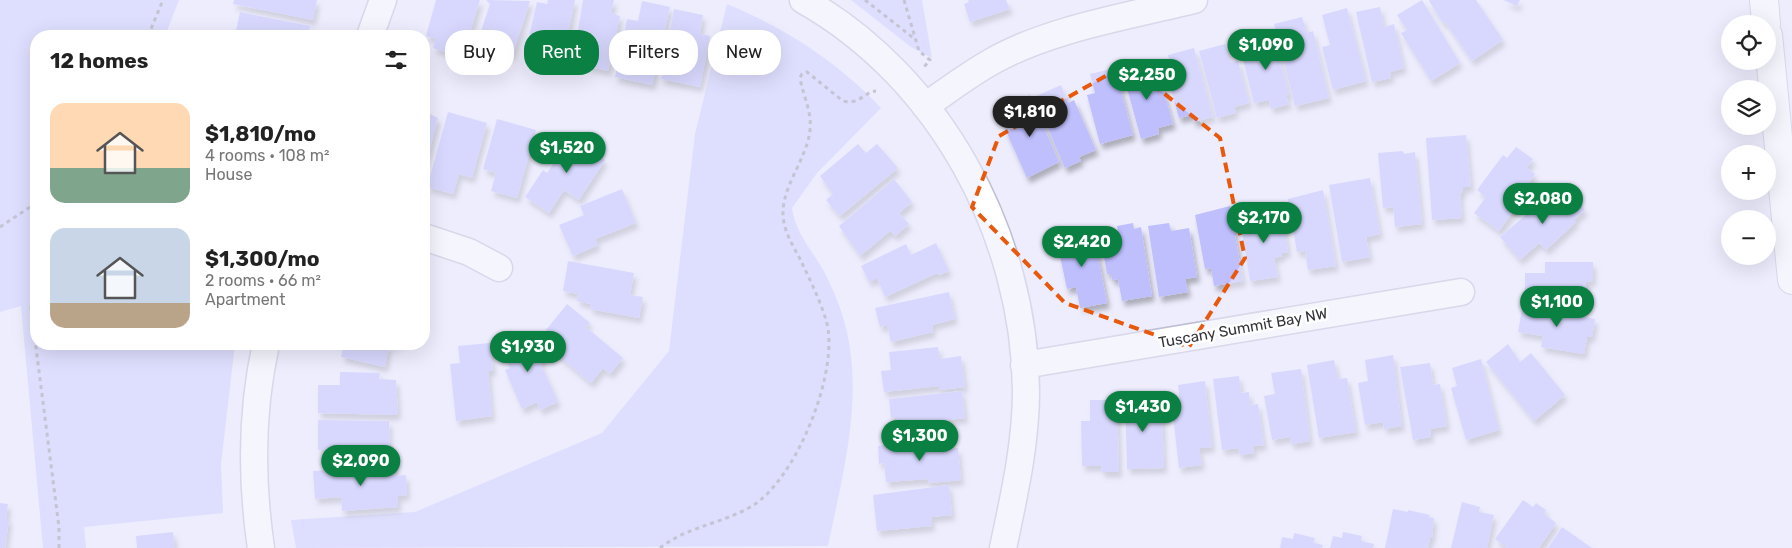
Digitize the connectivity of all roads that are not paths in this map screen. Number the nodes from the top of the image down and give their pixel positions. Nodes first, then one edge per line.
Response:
1 (383, 0) edge
2 (803, 0) edge
3 (1194, 0) edge
4 (1764, 0) edge
5 (1112, 10) edge
6 (1765, 15) edge
7 (372, 30) edge
8 (1771, 70) edge
9 (924, 106) junction
10 (430, 239) edge
11 (500, 268) dead end
12 (1792, 280) edge
13 (1461, 292) dead end
14 (265, 350) edge
15 (1024, 365) junction
16 (261, 548) edge
17 (1003, 548) edge

1 - 7 street
2 - 9 street
3 - 5 street
4 - 6 highway
5 - 9 street
8 - 12 highway
9 - 15 street
10 - 11 street
13 - 15 street, Tuscany Summit Bay NW
14 - 16 street
15 - 17 street

